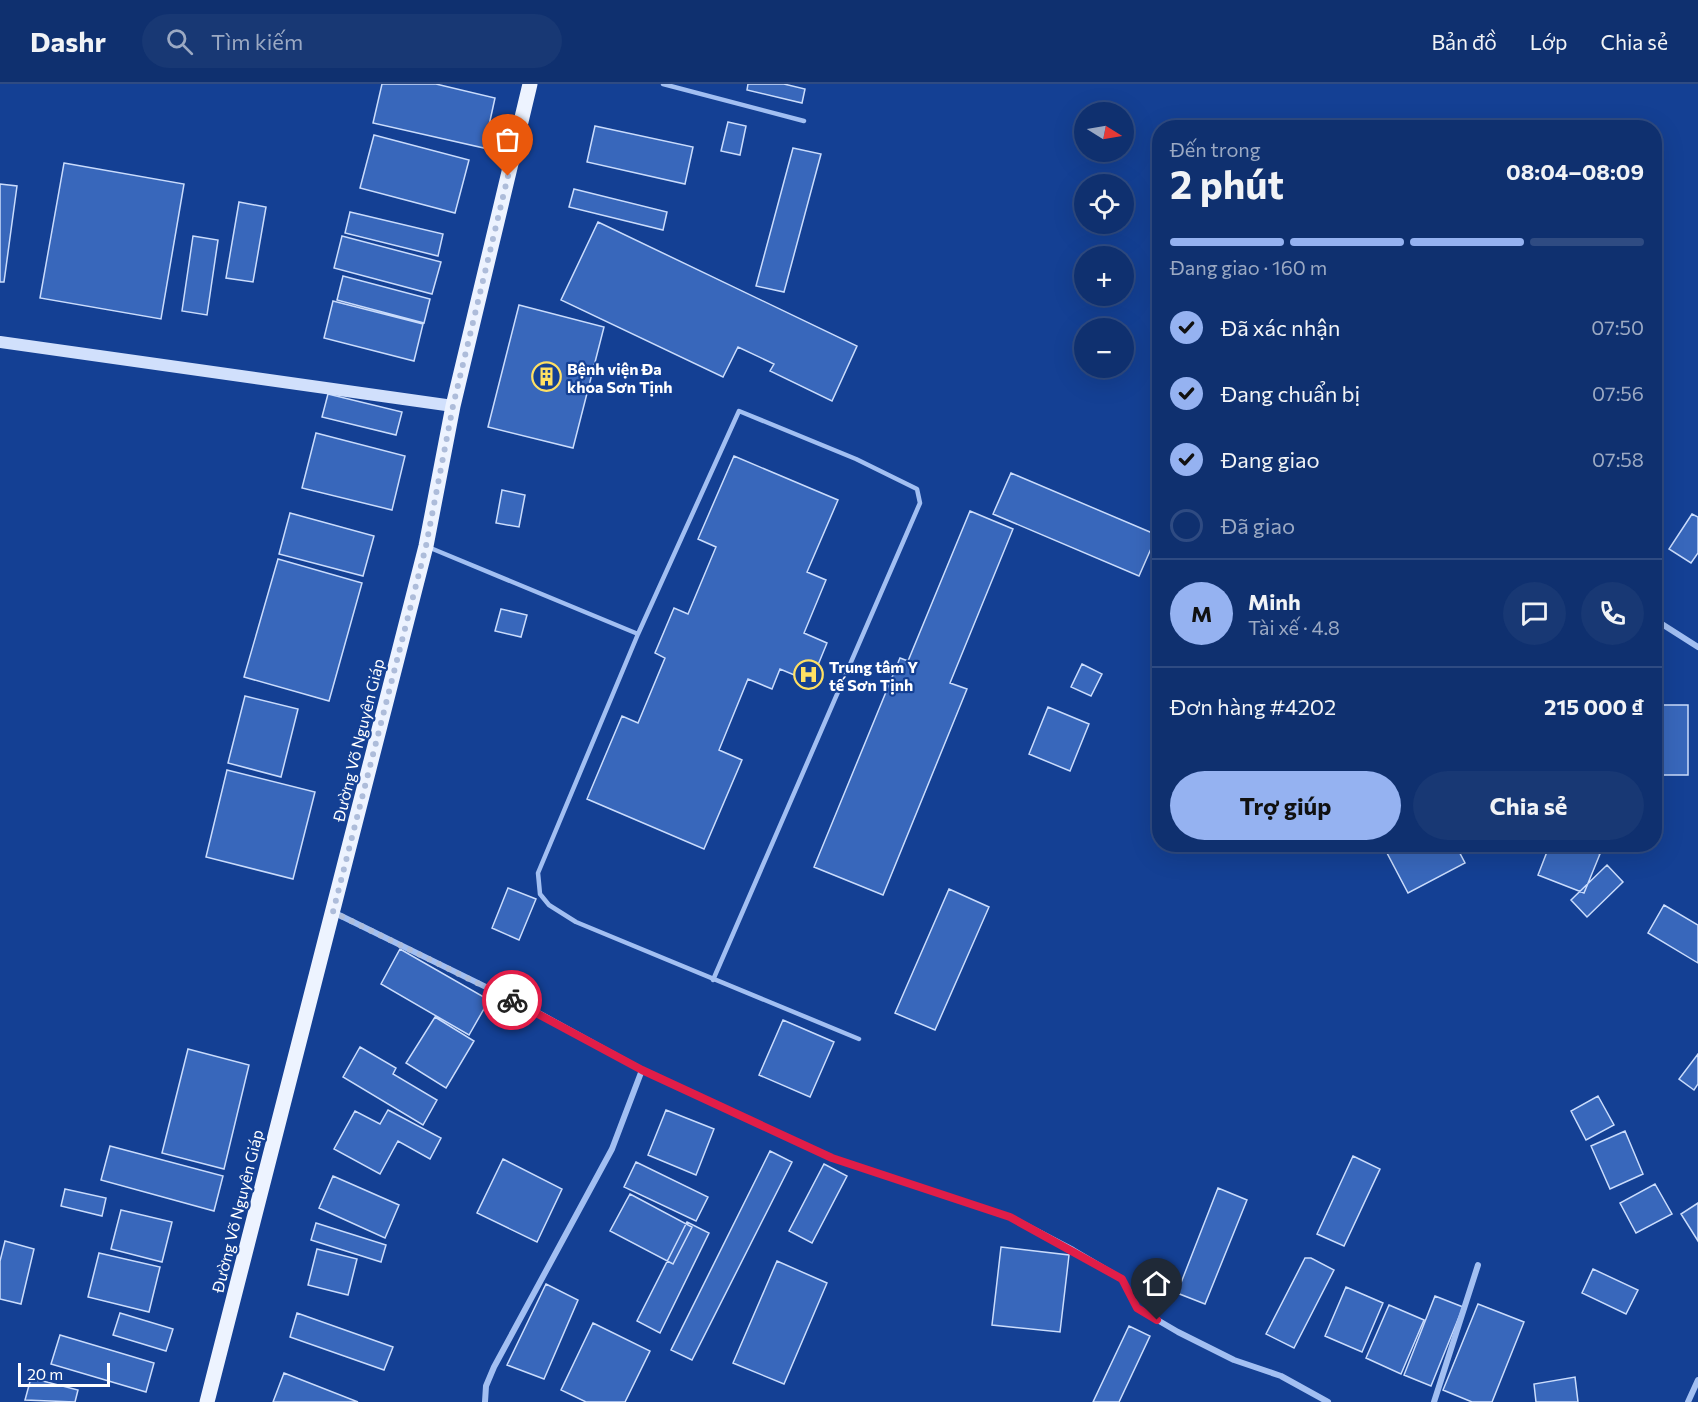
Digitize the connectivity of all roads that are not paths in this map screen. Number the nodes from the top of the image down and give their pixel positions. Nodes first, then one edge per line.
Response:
1 (530, 84) edge
2 (663, 84) edge
3 (804, 121) dead end
4 (0, 342) edge
5 (453, 406) junction
6 (426, 546) junction
7 (1662, 624) edge
8 (638, 634) junction
9 (1698, 647) edge
10 (333, 912) junction
11 (713, 980) junction
12 (859, 1039) dead end
13 (642, 1070) junction
14 (1478, 1265) dead end
15 (1698, 1380) edge
16 (207, 1402) edge
17 (485, 1402) edge
18 (1328, 1402) edge
19 (1434, 1402) edge
20 (1688, 1402) edge

1 - 5 main road, Đường Võ Nguyên Giáp
2 - 3 lane
4 - 5 street
5 - 6 main road, Đường Võ Nguyên Giáp
6 - 8 lane
6 - 10 main road, Đường Võ Nguyên Giáp
7 - 9 street
8 - 11 lane
8 - 11 lane
10 - 13 street
10 - 16 main road, Đường Võ Nguyên Giáp
11 - 12 lane
13 - 17 street
13 - 18 street
14 - 19 street
15 - 20 street

